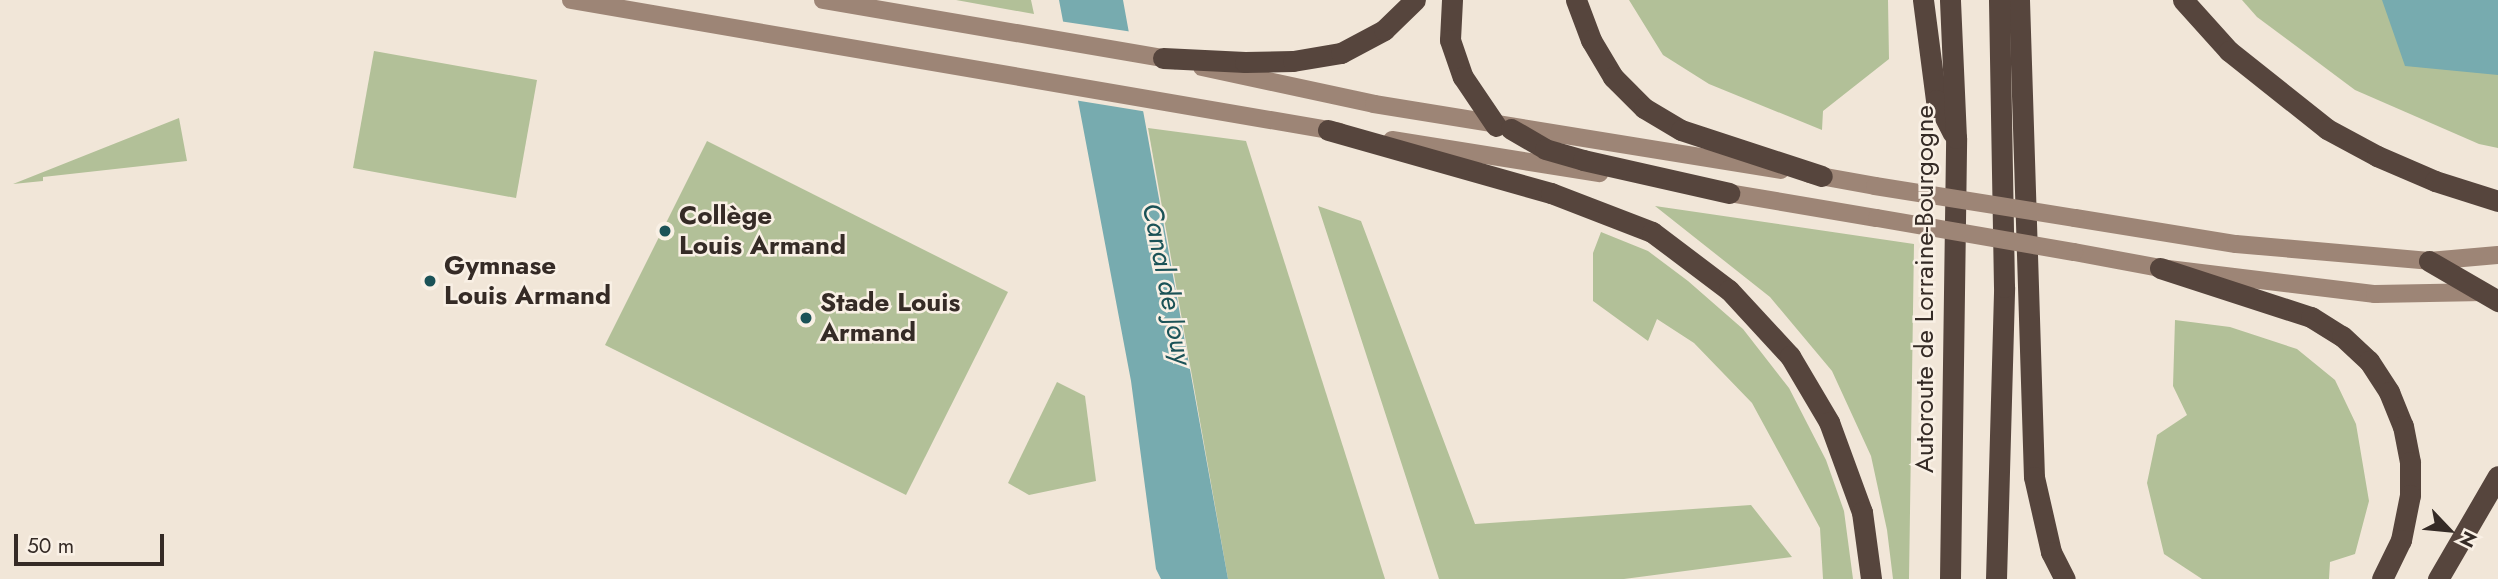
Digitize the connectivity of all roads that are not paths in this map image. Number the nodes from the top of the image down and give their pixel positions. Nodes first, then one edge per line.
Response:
1 (571, 0) edge
2 (823, 0) edge
3 (1415, 0) edge
4 (1452, 0) edge
5 (1576, 0) edge
6 (1923, 0) edge
7 (1950, 0) edge
8 (1999, 0) edge
9 (2019, 0) edge
10 (2183, 0) edge
11 (1163, 58) junction
12 (1504, 127) junction
13 (1328, 130) junction
14 (1956, 138) junction
15 (1822, 176) junction
16 (1729, 193) junction
17 (2498, 201) edge
18 (2498, 255) edge
19 (2429, 261) junction
20 (2160, 268) junction
21 (2494, 295) edge
22 (2498, 476) edge
23 (1871, 579) edge
24 (1950, 579) edge
25 (1996, 579) edge
26 (2065, 579) edge
27 (2382, 579) edge
28 (2438, 579) edge

1 - 13 main road
2 - 11 main road
3 - 11 highway
4 - 12 highway
5 - 15 highway
6 - 14 highway
7 - 14 highway, Autoroute de Lorraine-Bourgogne
8 - 25 highway
9 - 26 highway
10 - 17 highway
11 - 12 main road
12 - 15 main road
12 - 16 highway
13 - 16 main road
13 - 23 highway
14 - 24 highway, Autoroute de Lorraine-Bourgogne
15 - 19 main road, bridge
16 - 20 main road, bridge
18 - 19 main road
19 - 21 highway
20 - 21 main road
20 - 27 highway
22 - 28 highway

